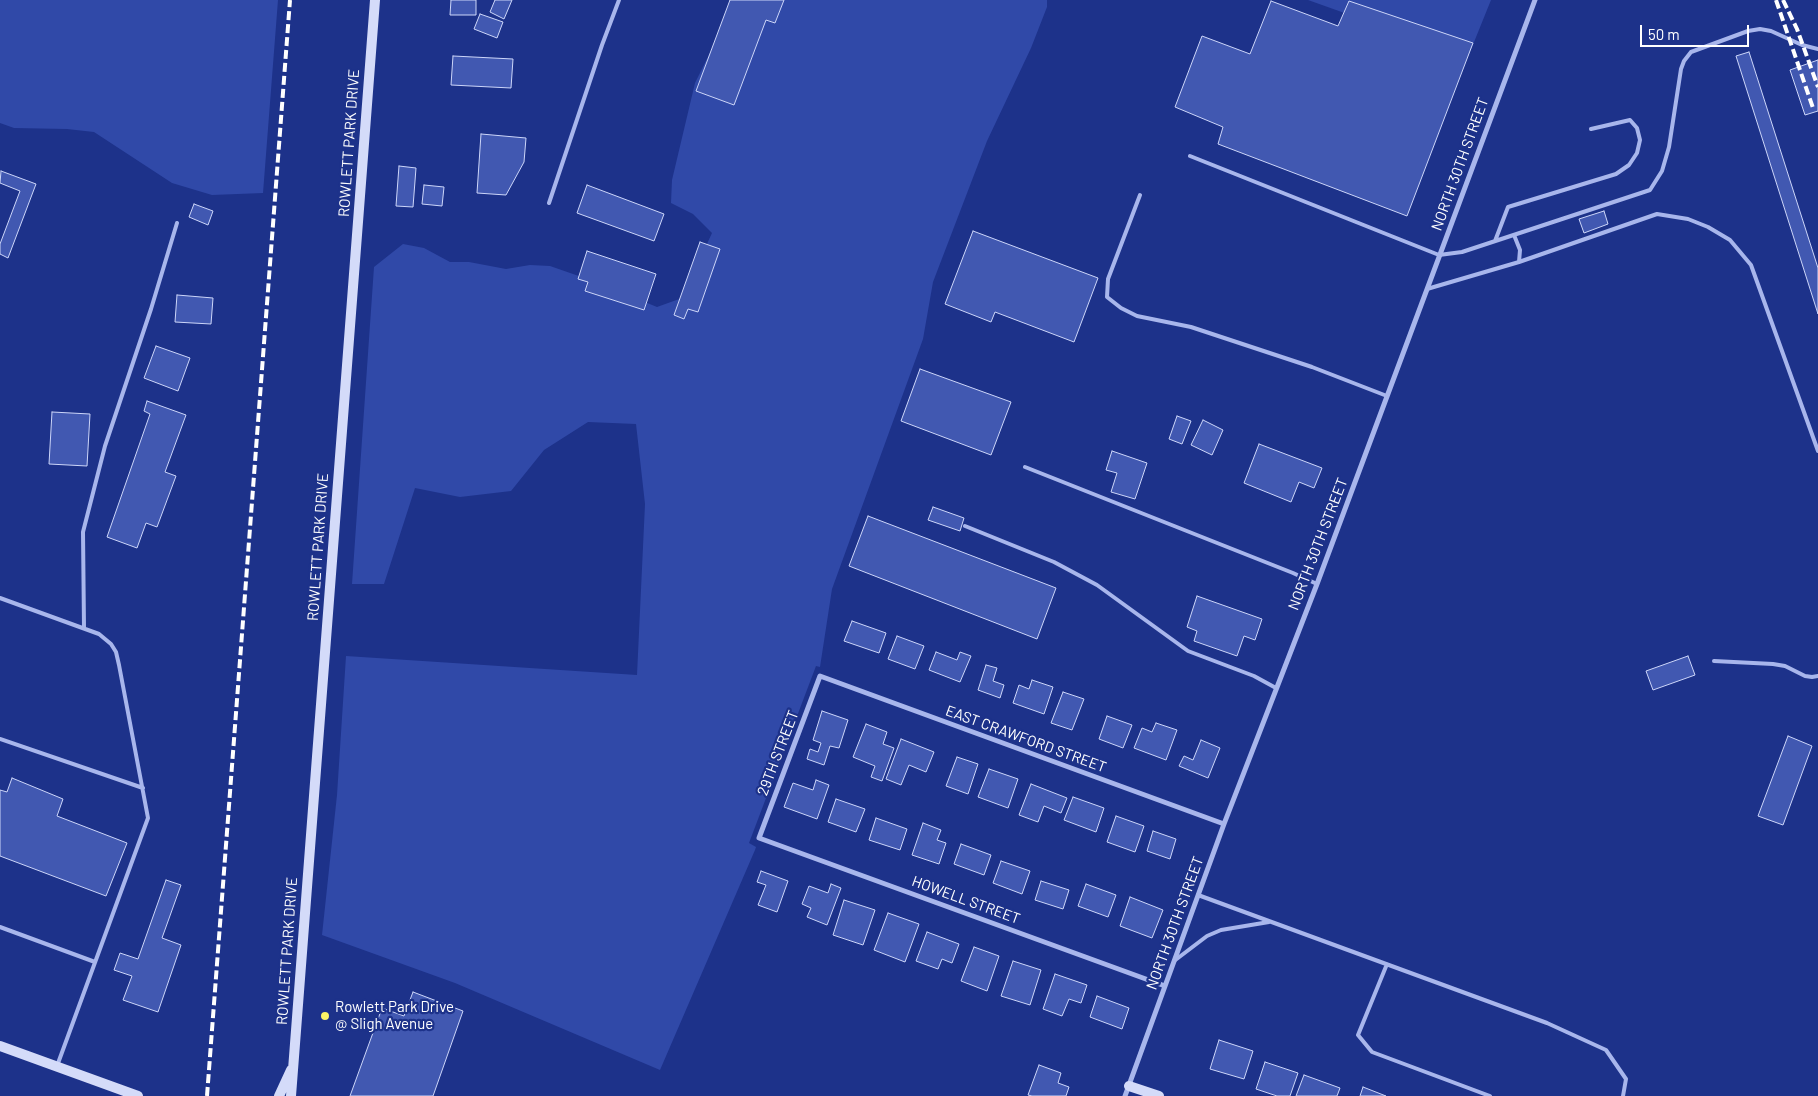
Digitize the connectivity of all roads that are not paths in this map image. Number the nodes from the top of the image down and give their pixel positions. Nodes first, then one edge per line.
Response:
1 (374, 0) edge
2 (619, 0) edge
3 (1535, 0) edge
4 (1818, 49) edge
5 (1591, 129) dead end
6 (1190, 156) dead end
7 (1140, 195) dead end
8 (549, 203) dead end
9 (177, 223) dead end
10 (1514, 235) junction
11 (1496, 241) junction
12 (1439, 255) junction
13 (1519, 262) junction
14 (1427, 289) junction
15 (1387, 396) junction
16 (1818, 451) edge
17 (1025, 467) dead end
18 (965, 526) dead end
19 (1317, 584) junction
20 (0, 598) edge
21 (84, 628) junction
22 (1714, 661) dead end
23 (820, 676) joint
24 (1818, 676) edge
25 (1276, 688) junction
26 (0, 739) edge
27 (142, 788) junction
28 (1224, 824) junction
29 (759, 838) joint
30 (1198, 895) junction
31 (1270, 922) junction
32 (0, 927) edge
33 (1174, 960) junction
34 (95, 962) junction
35 (1387, 964) junction
36 (1165, 986) junction
37 (0, 1046) edge
38 (294, 1065) junction
39 (57, 1066) junction
40 (1129, 1086) junction
41 (114, 1092) edge
42 (138, 1096) edge
43 (279, 1096) edge
44 (291, 1096) edge
45 (1125, 1096) edge
46 (1158, 1096) edge
47 (1490, 1096) edge
48 (1623, 1096) edge

1 - 38 street, ROWLETT PARK DRIVE
2 - 8 lane
3 - 12 street, NORTH 30TH STREET
4 - 10 lane
5 - 11 lane
6 - 12 lane
7 - 15 lane
9 - 21 lane
10 - 11 lane
10 - 13 lane
11 - 12 lane
12 - 14 street, NORTH 30TH STREET
13 - 14 lane
13 - 16 lane
14 - 15 street, NORTH 30TH STREET
15 - 19 street, NORTH 30TH STREET
17 - 19 lane
18 - 25 lane
19 - 25 street, NORTH 30TH STREET
20 - 21 lane
21 - 27 lane
22 - 24 lane
23 - 28 street, EAST CRAWFORD STREET
23 - 29 street, 29TH STREET
25 - 28 street, NORTH 30TH STREET
26 - 27 lane
27 - 34 lane
28 - 30 street, NORTH 30TH STREET
29 - 36 street, HOWELL STREET
30 - 31 lane
30 - 33 street, NORTH 30TH STREET
31 - 33 lane
31 - 35 lane
32 - 34 lane
33 - 36 street, NORTH 30TH STREET
34 - 39 lane
35 - 47 lane
35 - 48 lane
36 - 40 street, NORTH 30TH STREET
37 - 39 street
38 - 43 street
38 - 44 street, ROWLETT PARK DRIVE
39 - 41 street
40 - 45 street, NORTH 30TH STREET
40 - 46 street
41 - 42 street

